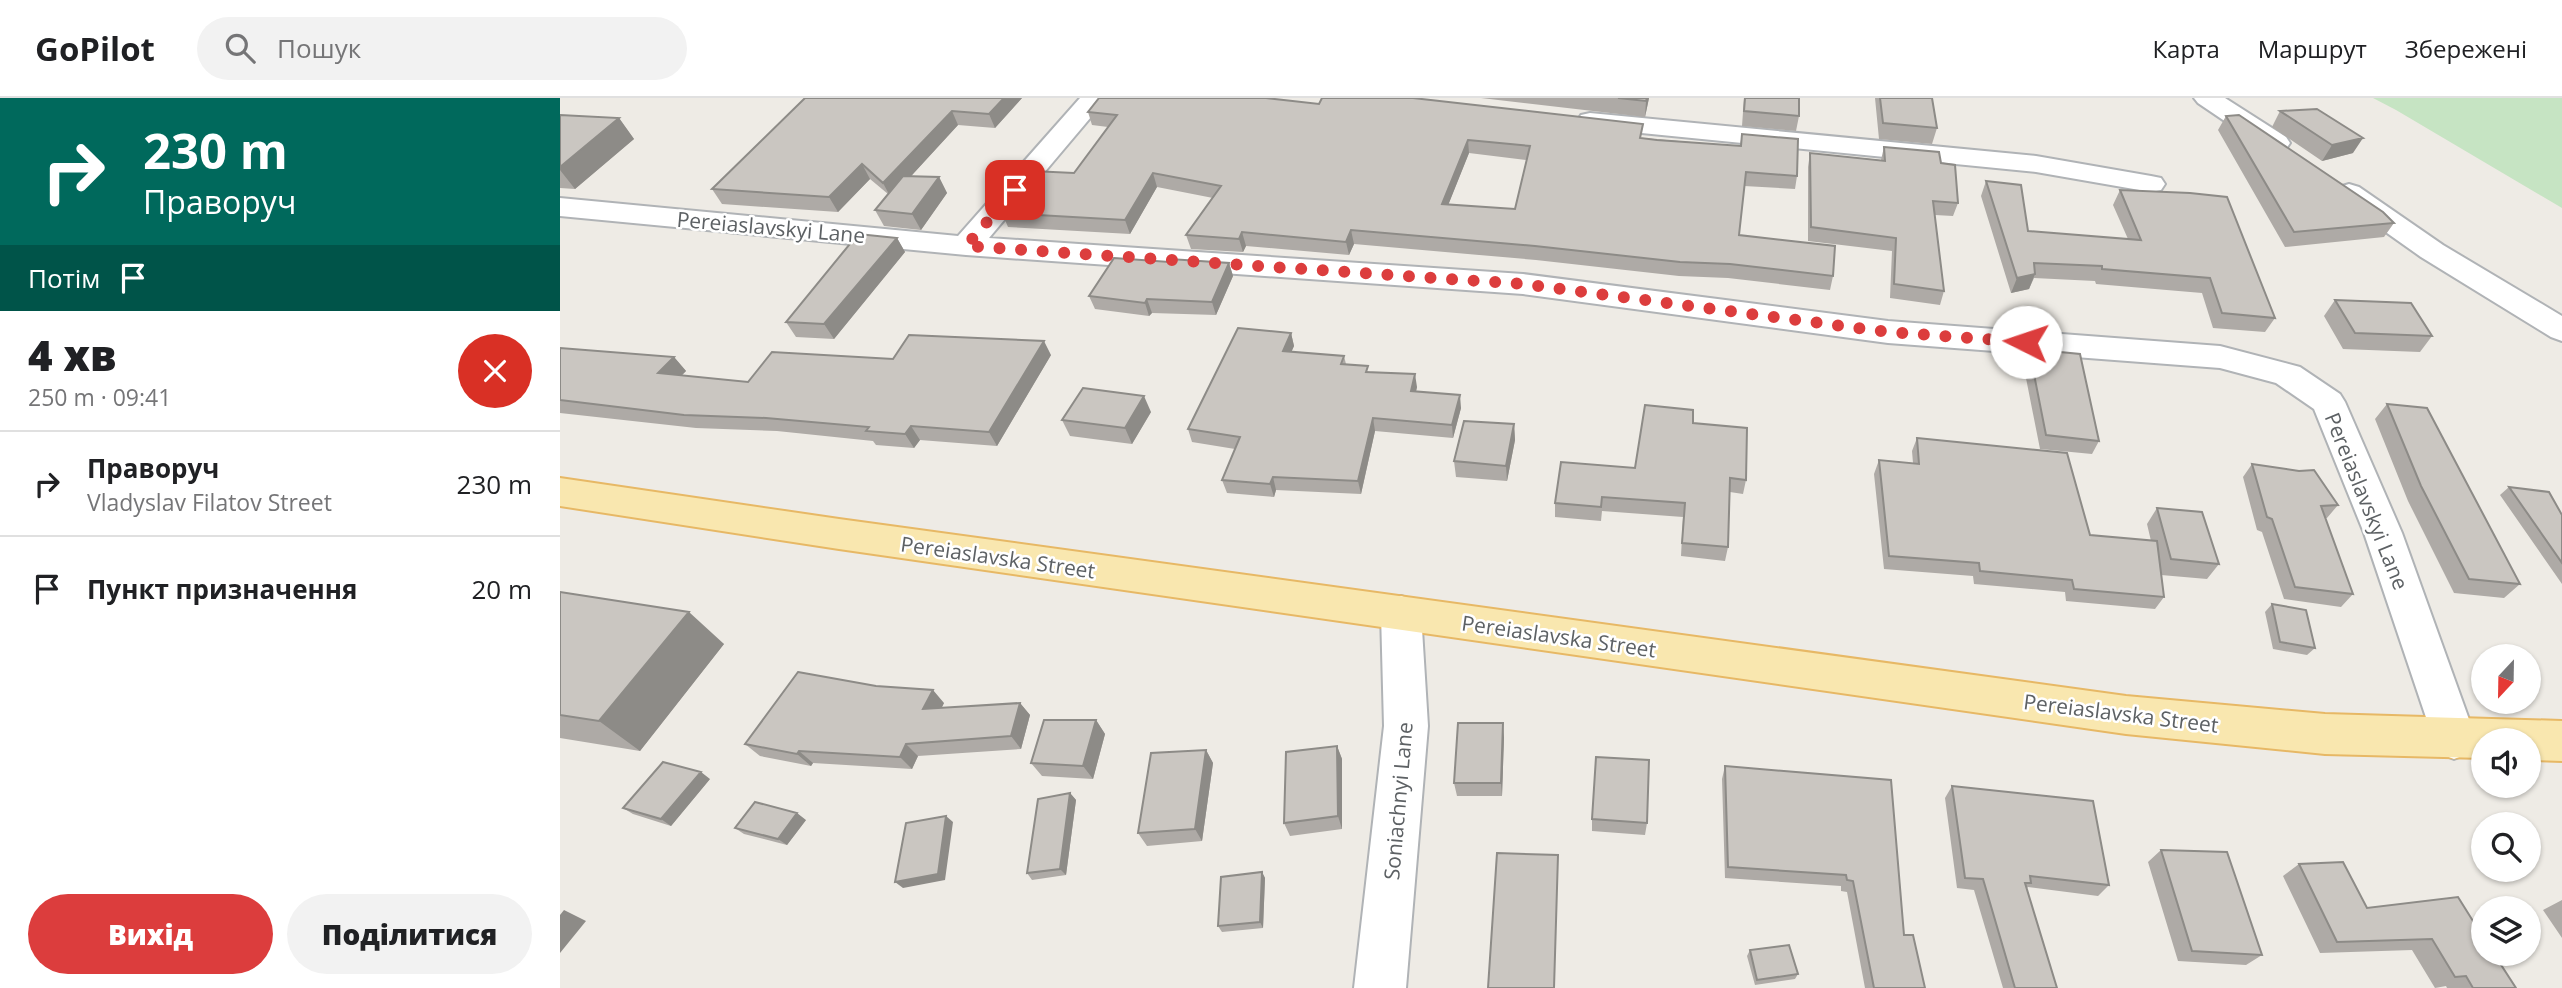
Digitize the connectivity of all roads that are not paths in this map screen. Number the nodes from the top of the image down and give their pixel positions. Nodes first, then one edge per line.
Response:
1 (1094, 98) edge
2 (2207, 98) edge
3 (1571, 119) edge
4 (2151, 184) dead end
5 (560, 207) edge
6 (966, 246) junction
7 (2562, 330) edge
8 (560, 492) edge
9 (1401, 613) junction
10 (2454, 739) junction
11 (2562, 741) edge
12 (1380, 988) edge

1 - 6 street
2 - 7 street
3 - 4 street
5 - 6 street, Pereiaslavskyi Lane
6 - 10 street, Pereiaslavskyi Lane
8 - 9 main road, Pereiaslavska Street
9 - 10 main road, Pereiaslavska Street
9 - 12 street, Soniachnyi Lane
10 - 11 main road, Pereiaslavska Street

